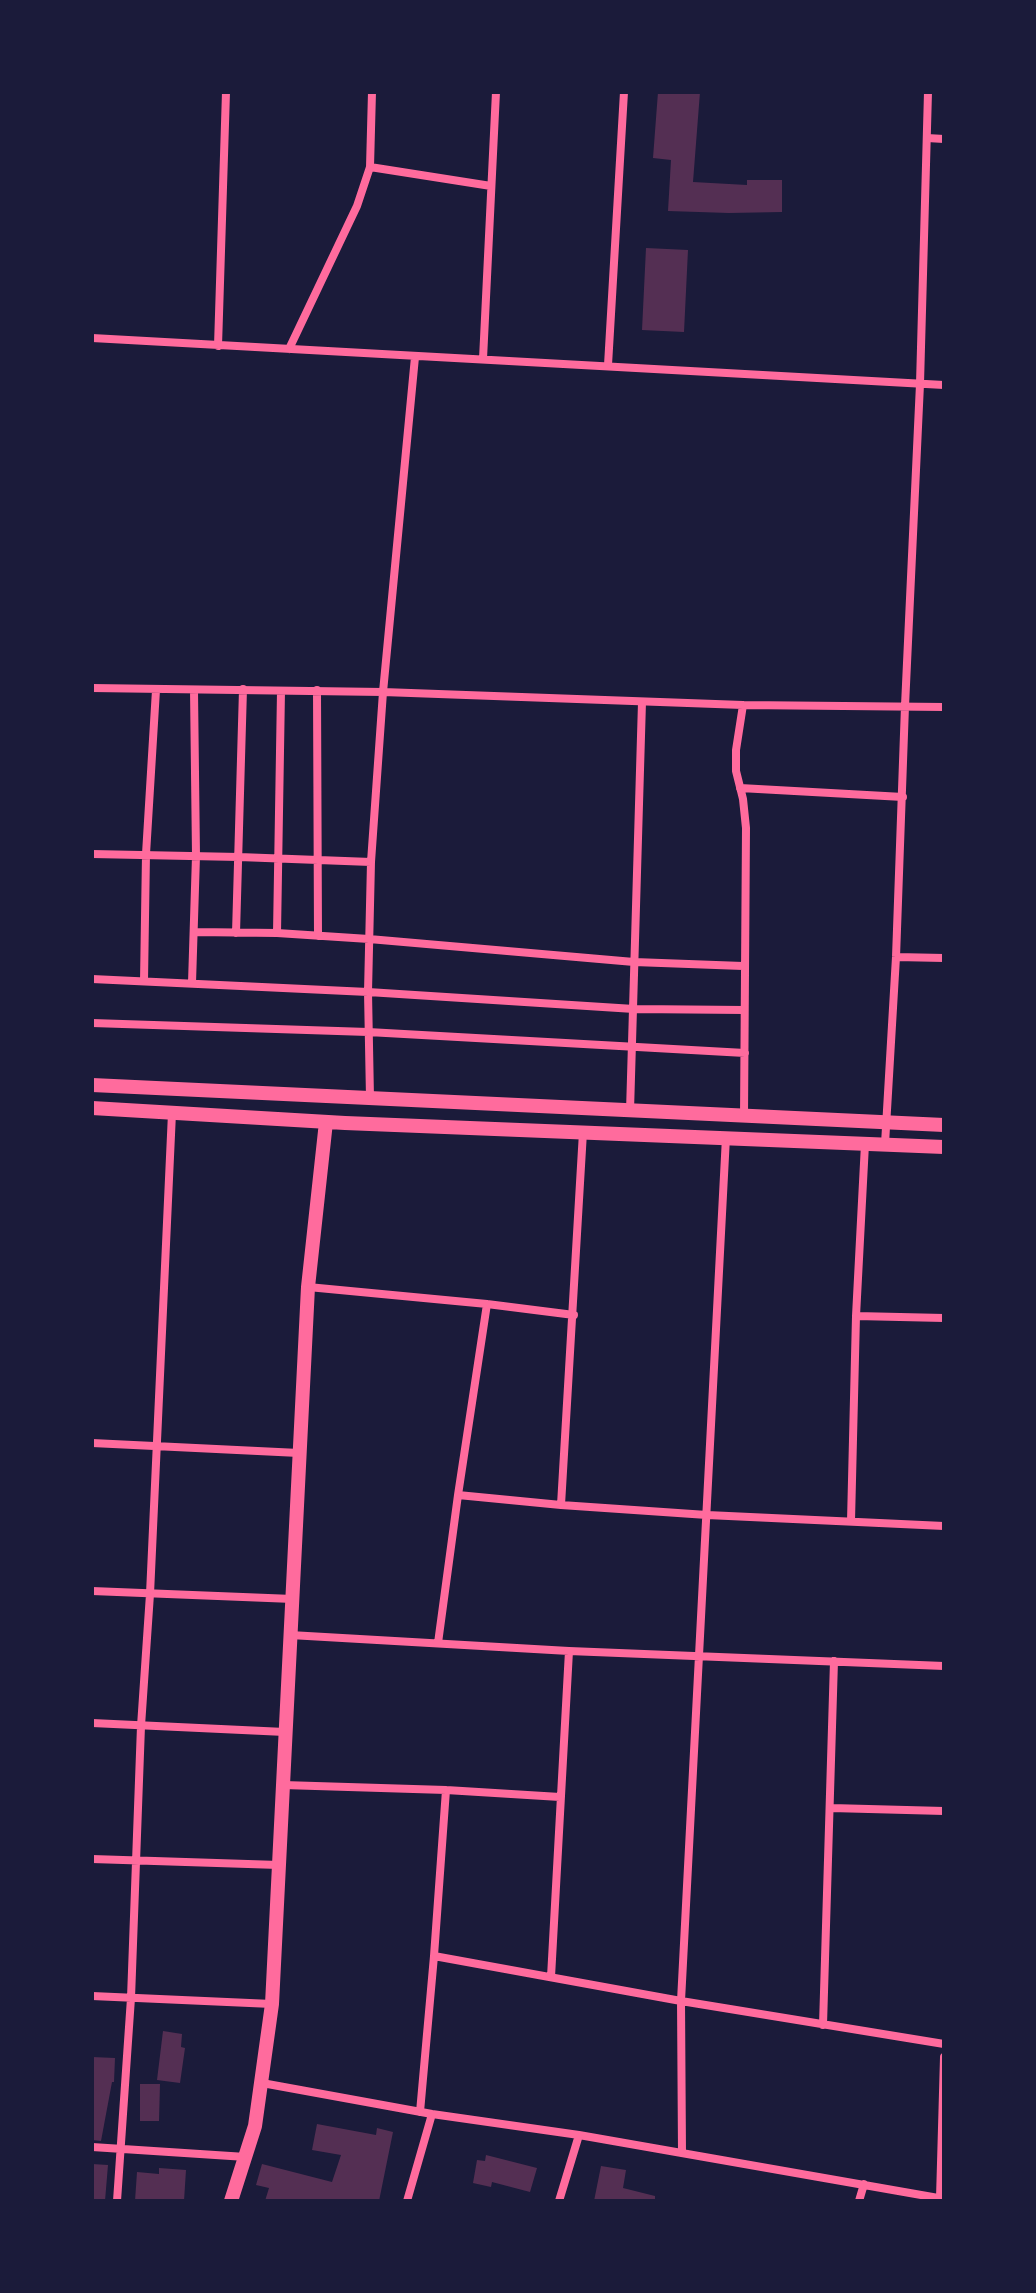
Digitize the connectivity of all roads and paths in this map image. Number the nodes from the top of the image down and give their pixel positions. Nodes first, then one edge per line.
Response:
1 (226, 92) edge
2 (372, 92) edge
3 (496, 92) edge
4 (624, 92) edge
5 (928, 92) edge
6 (927, 138) junction
7 (944, 139) edge
8 (370, 167) junction
9 (491, 186) junction
10 (92, 338) edge
11 (218, 346) junction
12 (289, 349) junction
13 (415, 357) junction
14 (483, 359) junction
15 (608, 365) junction
16 (920, 384) junction
17 (944, 385) edge
18 (92, 688) edge
19 (243, 689) junction
20 (156, 690) junction
21 (194, 690) junction
22 (317, 690) junction
23 (281, 691) junction
24 (383, 692) junction
25 (642, 702) junction
26 (743, 705) junction
27 (905, 706) junction
28 (944, 707) edge
29 (740, 788) junction
30 (903, 797) junction
31 (92, 854) edge
32 (146, 854) junction
33 (196, 856) junction
34 (239, 857) junction
35 (278, 859) junction
36 (316, 860) junction
37 (371, 862) junction
38 (194, 932) junction
39 (236, 933) junction
40 (277, 933) junction
41 (318, 936) junction
42 (369, 939) junction
43 (896, 957) junction
44 (944, 958) edge
45 (634, 962) junction
46 (743, 966) junction
47 (92, 979) edge
48 (144, 981) junction
49 (192, 983) junction
50 (368, 992) junction
51 (634, 1009) junction
52 (744, 1010) junction
53 (92, 1023) edge
54 (368, 1032) junction
55 (633, 1048) junction
56 (745, 1053) junction
57 (92, 1085) edge
58 (346, 1097) junction
59 (370, 1098) junction
60 (92, 1108) edge
61 (630, 1111) junction
62 (172, 1113) junction
63 (744, 1116) junction
64 (326, 1122) junction
65 (886, 1122) junction
66 (345, 1123) junction
67 (944, 1125) edge
68 (583, 1132) junction
69 (726, 1137) junction
70 (865, 1144) junction
71 (885, 1144) junction
72 (944, 1147) edge
73 (308, 1287) junction
74 (487, 1304) junction
75 (574, 1315) junction
76 (856, 1316) junction
77 (944, 1318) edge
78 (92, 1443) edge
79 (157, 1447) junction
80 (299, 1453) junction
81 (458, 1495) junction
82 (561, 1505) junction
83 (707, 1515) junction
84 (851, 1521) junction
85 (944, 1526) edge
86 (92, 1591) edge
87 (150, 1594) junction
88 (293, 1599) junction
89 (290, 1635) junction
90 (438, 1643) junction
91 (569, 1651) junction
92 (699, 1655) junction
93 (834, 1661) junction
94 (944, 1666) edge
95 (92, 1723) edge
96 (141, 1726) junction
97 (285, 1732) junction
98 (282, 1785) junction
99 (446, 1790) junction
100 (560, 1797) junction
101 (831, 1808) junction
102 (944, 1811) edge
103 (92, 1859) edge
104 (136, 1860) junction
105 (279, 1865) junction
106 (434, 1956) junction
107 (551, 1977) junction
108 (92, 1996) edge
109 (131, 1998) junction
110 (681, 2001) junction
111 (272, 2004) junction
112 (823, 2025) junction
113 (944, 2044) edge
114 (944, 2057) edge
115 (262, 2083) junction
116 (420, 2112) junction
117 (432, 2114) junction
118 (579, 2135) junction
119 (92, 2147) edge
120 (120, 2148) junction
121 (682, 2153) junction
122 (246, 2157) junction
123 (864, 2184) junction
124 (942, 2198) edge
125 (117, 2201) edge
126 (231, 2201) edge
127 (407, 2201) edge
128 (559, 2201) edge
129 (859, 2201) edge

1 - 11 street
2 - 8 street
3 - 9 street
4 - 15 street
5 - 6 street
6 - 7 street
6 - 16 street
8 - 9 street
8 - 12 street
9 - 14 street
10 - 11 street
11 - 12 street
12 - 13 street
13 - 14 street
13 - 24 street
14 - 15 street
15 - 16 street
16 - 17 street
16 - 27 street
18 - 20 street
19 - 21 street
19 - 23 street
19 - 34 street
20 - 21 street
20 - 32 street
21 - 33 street
22 - 23 street
22 - 24 street
22 - 36 street
23 - 35 street
24 - 25 street
24 - 37 street
25 - 26 street
25 - 45 street
26 - 27 street
26 - 29 street
27 - 28 street
27 - 30 street
29 - 30 street
29 - 46 street
30 - 43 street
31 - 32 street
32 - 33 street
32 - 48 street
33 - 34 street
33 - 38 street
34 - 35 street
34 - 39 street
35 - 36 street
35 - 40 street
36 - 37 street
36 - 41 street
37 - 42 street
38 - 39 street
38 - 49 street
39 - 40 street
40 - 41 street
41 - 42 street
42 - 45 street
42 - 50 street
43 - 44 street
43 - 65 street
45 - 46 street
45 - 51 street
46 - 52 street
47 - 48 street
48 - 49 street
49 - 50 street
50 - 51 street
50 - 54 street
51 - 52 street
51 - 55 street
52 - 56 street
53 - 54 street
54 - 55 street
54 - 59 street
55 - 56 street
55 - 61 street
56 - 63 street
57 - 58 street
58 - 59 street
58 - 66 street
59 - 61 street
60 - 62 street
61 - 63 street
62 - 64 street
62 - 79 street
63 - 65 street
64 - 66 street
64 - 73 street
65 - 67 street
65 - 71 street
66 - 68 street
68 - 69 street
68 - 75 street
69 - 70 street
69 - 83 street
70 - 71 street
70 - 76 street
71 - 72 street
73 - 74 street
73 - 80 street
74 - 75 street
74 - 81 street
75 - 82 street
76 - 77 street
76 - 84 street
78 - 79 street
79 - 80 street
79 - 87 street
80 - 88 street
81 - 82 street
81 - 90 street
82 - 83 street
83 - 84 street
83 - 92 street
84 - 85 street
86 - 87 street
87 - 88 street
87 - 96 street
88 - 89 street
89 - 90 street
89 - 97 street
90 - 91 street
91 - 92 street
91 - 100 street
92 - 93 street
92 - 110 street
93 - 94 street
93 - 101 street
95 - 96 street
96 - 97 street
96 - 104 street
97 - 98 street
98 - 99 street
98 - 105 street
99 - 100 street
99 - 106 street
100 - 107 street
101 - 102 street
101 - 112 street
103 - 104 street
104 - 105 street
104 - 109 street
105 - 111 street
106 - 107 street
106 - 116 street
107 - 110 street
108 - 109 street
109 - 111 street
109 - 120 street
110 - 112 street
110 - 121 street
111 - 115 street
112 - 113 street
114 - 124 street
115 - 116 street
115 - 122 street
116 - 117 street
117 - 118 street
117 - 127 street
118 - 121 street
118 - 128 street
119 - 120 street
120 - 122 street
120 - 125 street
121 - 123 street
122 - 126 street
123 - 124 street
123 - 129 street

